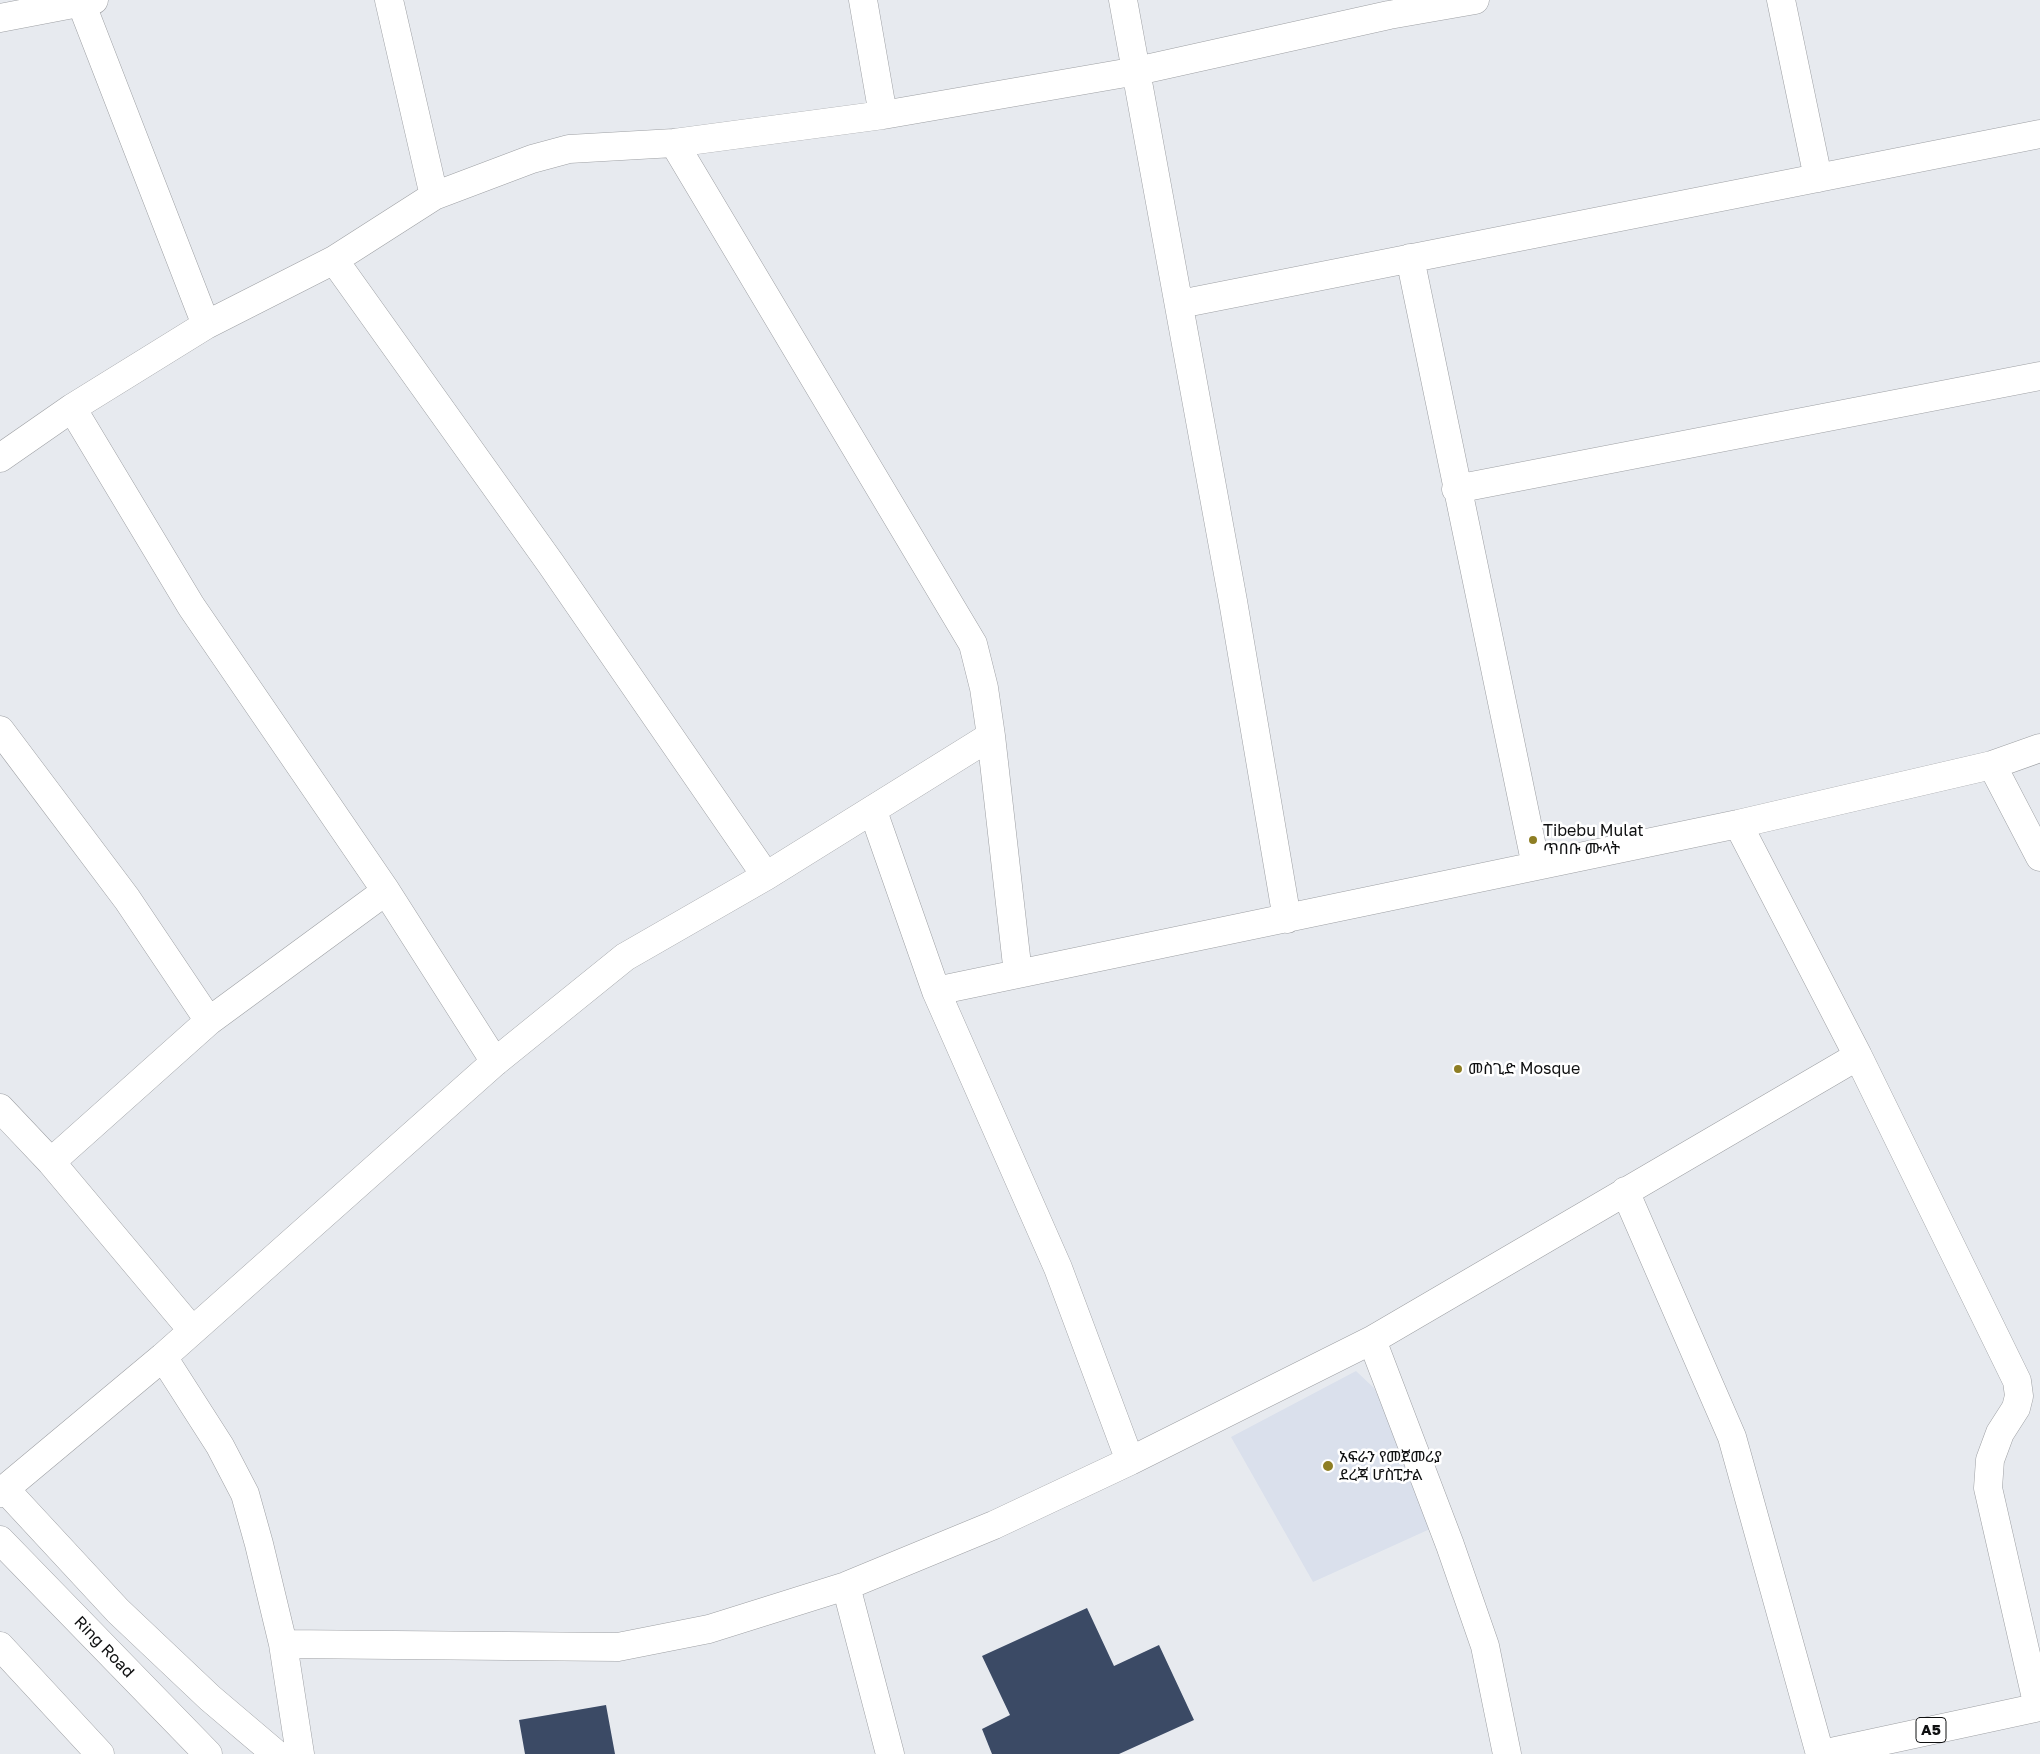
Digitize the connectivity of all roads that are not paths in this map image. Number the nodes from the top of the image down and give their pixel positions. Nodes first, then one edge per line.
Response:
1 (389, 0) edge
2 (863, 0) edge
3 (1123, 0) edge
4 (1475, 0) edge
5 (1781, 0) edge
6 (85, 1) edge
7 (1388, 7) edge
8 (0, 18) edge
9 (1136, 71) junction
10 (883, 115) junction
11 (2040, 134) edge
12 (674, 143) junction
13 (1818, 178) junction
14 (434, 196) junction
15 (1410, 258) junction
16 (334, 260) junction
17 (1180, 304) junction
18 (206, 325) junction
19 (2040, 376) edge
20 (72, 408) junction
21 (0, 458) edge
22 (1456, 489) junction
23 (0, 730) edge
24 (991, 736) junction
25 (2040, 748) edge
26 (1992, 765) junction
27 (873, 811) junction
28 (1738, 824) junction
29 (2040, 857) edge
30 (1536, 866) junction
31 (766, 876) junction
32 (386, 891) junction
33 (1286, 919) junction
34 (1018, 974) junction
35 (936, 991) junction
36 (209, 1021) junction
37 (1858, 1056) junction
38 (495, 1062) junction
39 (0, 1108) edge
40 (51, 1162) junction
41 (1625, 1192) junction
42 (192, 1330) junction
43 (1372, 1340) junction
44 (162, 1357) junction
45 (1130, 1460) junction
46 (2, 1491) edge
47 (0, 1540) edge
48 (846, 1586) junction
49 (283, 1644) junction
50 (0, 1646) edge
51 (2039, 1707) edge
52 (100, 1754) edge
53 (208, 1754) edge
54 (276, 1754) edge
55 (300, 1754) edge
56 (890, 1754) edge
57 (1508, 1754) edge
58 (1821, 1754) edge

1 - 14 main road
2 - 10 main road
3 - 9 main road
4 - 7 main road
5 - 13 main road
6 - 8 main road
6 - 18 main road
7 - 9 main road
9 - 10 main road
9 - 17 main road
10 - 12 main road
11 - 13 main road
12 - 14 main road
12 - 24 main road
13 - 15 main road
14 - 16 main road
15 - 17 main road
15 - 22 main road
16 - 18 main road
16 - 31 main road
17 - 33 main road
18 - 20 main road
19 - 22 main road
20 - 21 main road
20 - 32 main road
22 - 30 main road
23 - 36 main road
24 - 27 main road
24 - 34 main road
25 - 26 main road
26 - 28 main road
26 - 29 main road
27 - 31 main road
27 - 35 main road
28 - 30 main road
28 - 37 main road
30 - 33 main road
31 - 38 main road
32 - 36 main road
32 - 38 main road
33 - 34 main road
34 - 35 main road
35 - 45 main road
36 - 40 main road
37 - 41 main road
37 - 51 main road
38 - 42 main road
39 - 40 main road
40 - 42 main road
41 - 43 main road
41 - 58 main road
42 - 44 main road
43 - 45 main road
43 - 57 main road
44 - 46 main road
44 - 49 main road
45 - 48 main road
46 - 54 main road
47 - 53 main road, Ring Road
48 - 49 main road
48 - 56 main road
49 - 55 main road
50 - 52 main road
51 - 58 main road, A5

